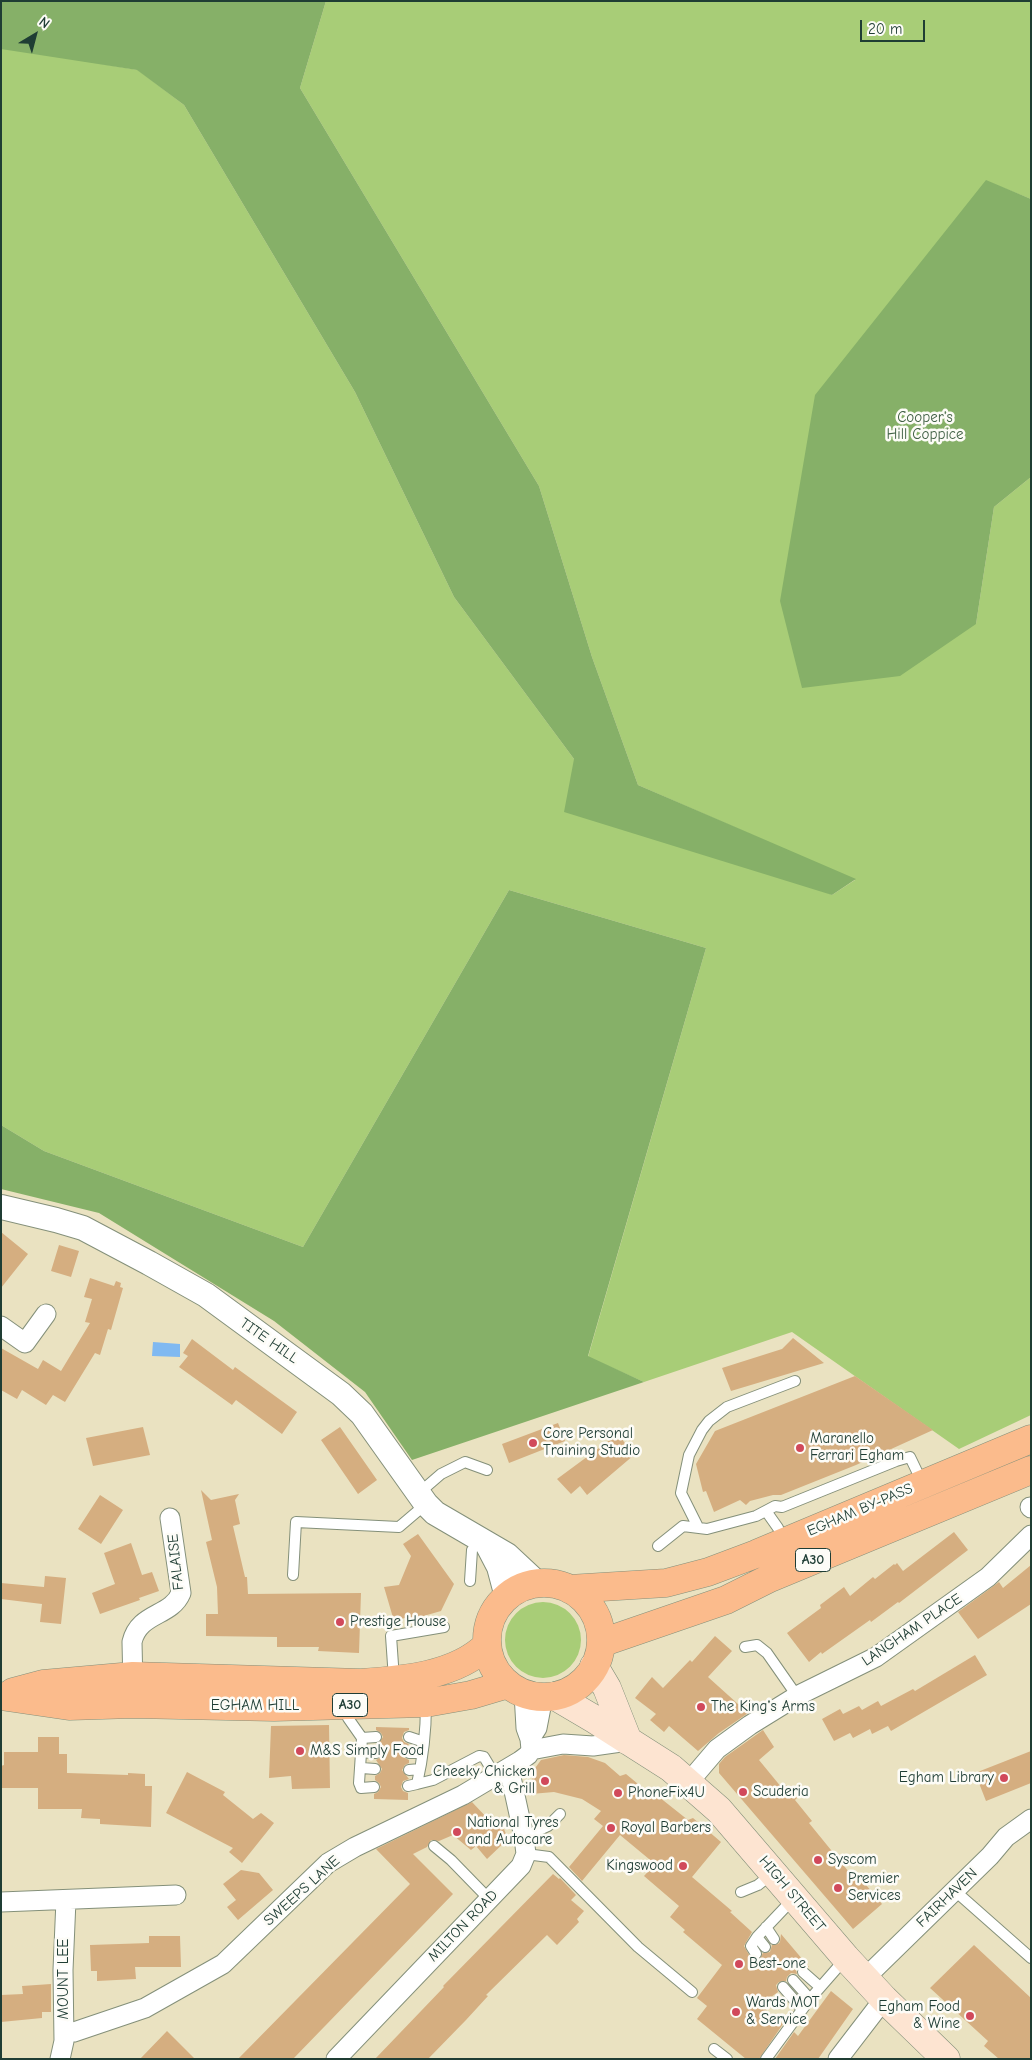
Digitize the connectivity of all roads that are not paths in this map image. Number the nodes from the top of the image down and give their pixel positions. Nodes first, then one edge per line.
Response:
1 (1, 1208) edge
2 (46, 1314) dead end
3 (1, 1326) edge
4 (795, 1381) dead end
5 (1031, 1439) edge
6 (487, 1470) dead end
7 (1031, 1470) edge
8 (923, 1484) junction
9 (422, 1499) junction
10 (766, 1511) junction
11 (170, 1518) dead end
12 (698, 1527) junction
13 (1031, 1535) edge
14 (484, 1542) junction
15 (784, 1542) junction
16 (658, 1546) dead end
17 (293, 1575) dead end
18 (470, 1581) dead end
19 (537, 1584) junction
20 (569, 1589) junction
21 (507, 1597) junction
22 (444, 1628) dead end
23 (487, 1645) junction
24 (745, 1647) dead end
25 (597, 1655) junction
26 (133, 1676) junction
27 (394, 1680) junction
28 (533, 1692) junction
29 (1, 1695) edge
30 (797, 1696) junction
31 (426, 1703) junction
32 (133, 1704) junction
33 (348, 1705) junction
34 (376, 1737) dead end
35 (409, 1737) dead end
36 (362, 1738) junction
37 (628, 1741) junction
38 (530, 1744) junction
39 (423, 1748) junction
40 (362, 1752) junction
41 (376, 1752) dead end
42 (409, 1753) dead end
43 (362, 1768) junction
44 (375, 1769) dead end
45 (420, 1769) junction
46 (409, 1770) dead end
47 (502, 1772) junction
48 (688, 1783) junction
49 (374, 1787) dead end
50 (560, 1814) dead end
51 (1031, 1818) edge
52 (525, 1845) junction
53 (434, 1846) dead end
54 (774, 1872) junction
55 (954, 1890) junction
56 (741, 1892) dead end
57 (176, 1895) dead end
58 (795, 1897) junction
59 (66, 1900) junction
60 (489, 1900) junction
61 (1, 1902) edge
62 (766, 1927) junction
63 (757, 1936) junction
64 (774, 1939) dead end
65 (765, 1947) dead end
66 (756, 1954) dead end
67 (846, 1958) junction
68 (1031, 1958) edge
69 (803, 1972) dead end
70 (864, 1979) junction
71 (793, 1980) dead end
72 (820, 1987) junction
73 (783, 1988) dead end
74 (692, 1992) dead end
75 (810, 1999) junction
76 (884, 1999) junction
77 (802, 2009) junction
78 (64, 2032) junction
79 (714, 2049) dead end
80 (60, 2059) edge
81 (336, 2059) edge
82 (727, 2059) edge
83 (766, 2059) edge
84 (838, 2059) edge
85 (946, 2059) edge

1 - 9 street, TITE HILL
2 - 3 street
4 - 12 lane
5 - 8 main road, EGHAM BY-PASS / A30
6 - 9 lane
7 - 25 main road, EGHAM BY-PASS / A30
8 - 10 lane
8 - 15 main road, EGHAM BY-PASS / A30
9 - 14 street, TITE HILL
9 - 17 lane
10 - 12 lane
10 - 15 lane
11 - 26 street, FALAISE
12 - 16 lane
13 - 30 street, LANGHAM PLACE
14 - 18 lane
14 - 19 street, TITE HILL
14 - 21 street
15 - 20 main road, EGHAM BY-PASS / A30
19 - 20 main road
19 - 21 main road
20 - 25 main road
21 - 23 main road
22 - 27 lane
23 - 27 main road, EGHAM HILL / A30
23 - 28 main road
24 - 30 lane
25 - 28 main road
25 - 37 main road
26 - 27 main road, EGHAM HILL / A30
26 - 29 main road, EGHAM HILL / A30
26 - 32 street, FALAISE
28 - 31 main road, EGHAM HILL / A30
28 - 37 main road, HIGH STREET
28 - 38 street, SWEEPS LANE
29 - 32 main road, EGHAM HILL / A30
30 - 48 street, LANGHAM PLACE
31 - 33 main road, EGHAM HILL / A30
31 - 39 lane
32 - 33 main road, EGHAM HILL / A30
33 - 36 lane
34 - 36 lane
35 - 39 lane
36 - 40 lane
37 - 38 street
37 - 48 main road, HIGH STREET
38 - 47 street, SWEEPS LANE
39 - 42 lane
39 - 45 lane
40 - 41 lane
40 - 43 lane
43 - 44 lane
43 - 49 lane
45 - 46 lane
45 - 47 lane
47 - 52 street
47 - 78 street, SWEEPS LANE
48 - 54 main road, HIGH STREET
50 - 52 lane
51 - 55 street, FAIRHAVEN
52 - 60 street, MILTON ROAD
52 - 74 lane
53 - 60 lane
54 - 56 lane
54 - 58 main road, HIGH STREET
55 - 68 lane
55 - 70 street, FAIRHAVEN
57 - 59 street
58 - 62 lane
58 - 67 main road, HIGH STREET
59 - 61 street
59 - 78 street, MOUNT LEE
60 - 81 street, MILTON ROAD
62 - 63 lane
62 - 64 lane
63 - 65 lane
63 - 66 lane
67 - 70 main road, HIGH STREET
67 - 72 lane
69 - 72 lane
70 - 76 main road, HIGH STREET
71 - 75 lane
72 - 75 lane
73 - 77 lane
75 - 77 lane
76 - 84 street
76 - 85 main road, HIGH STREET
77 - 83 lane
78 - 80 street, MOUNT LEE
79 - 82 lane

